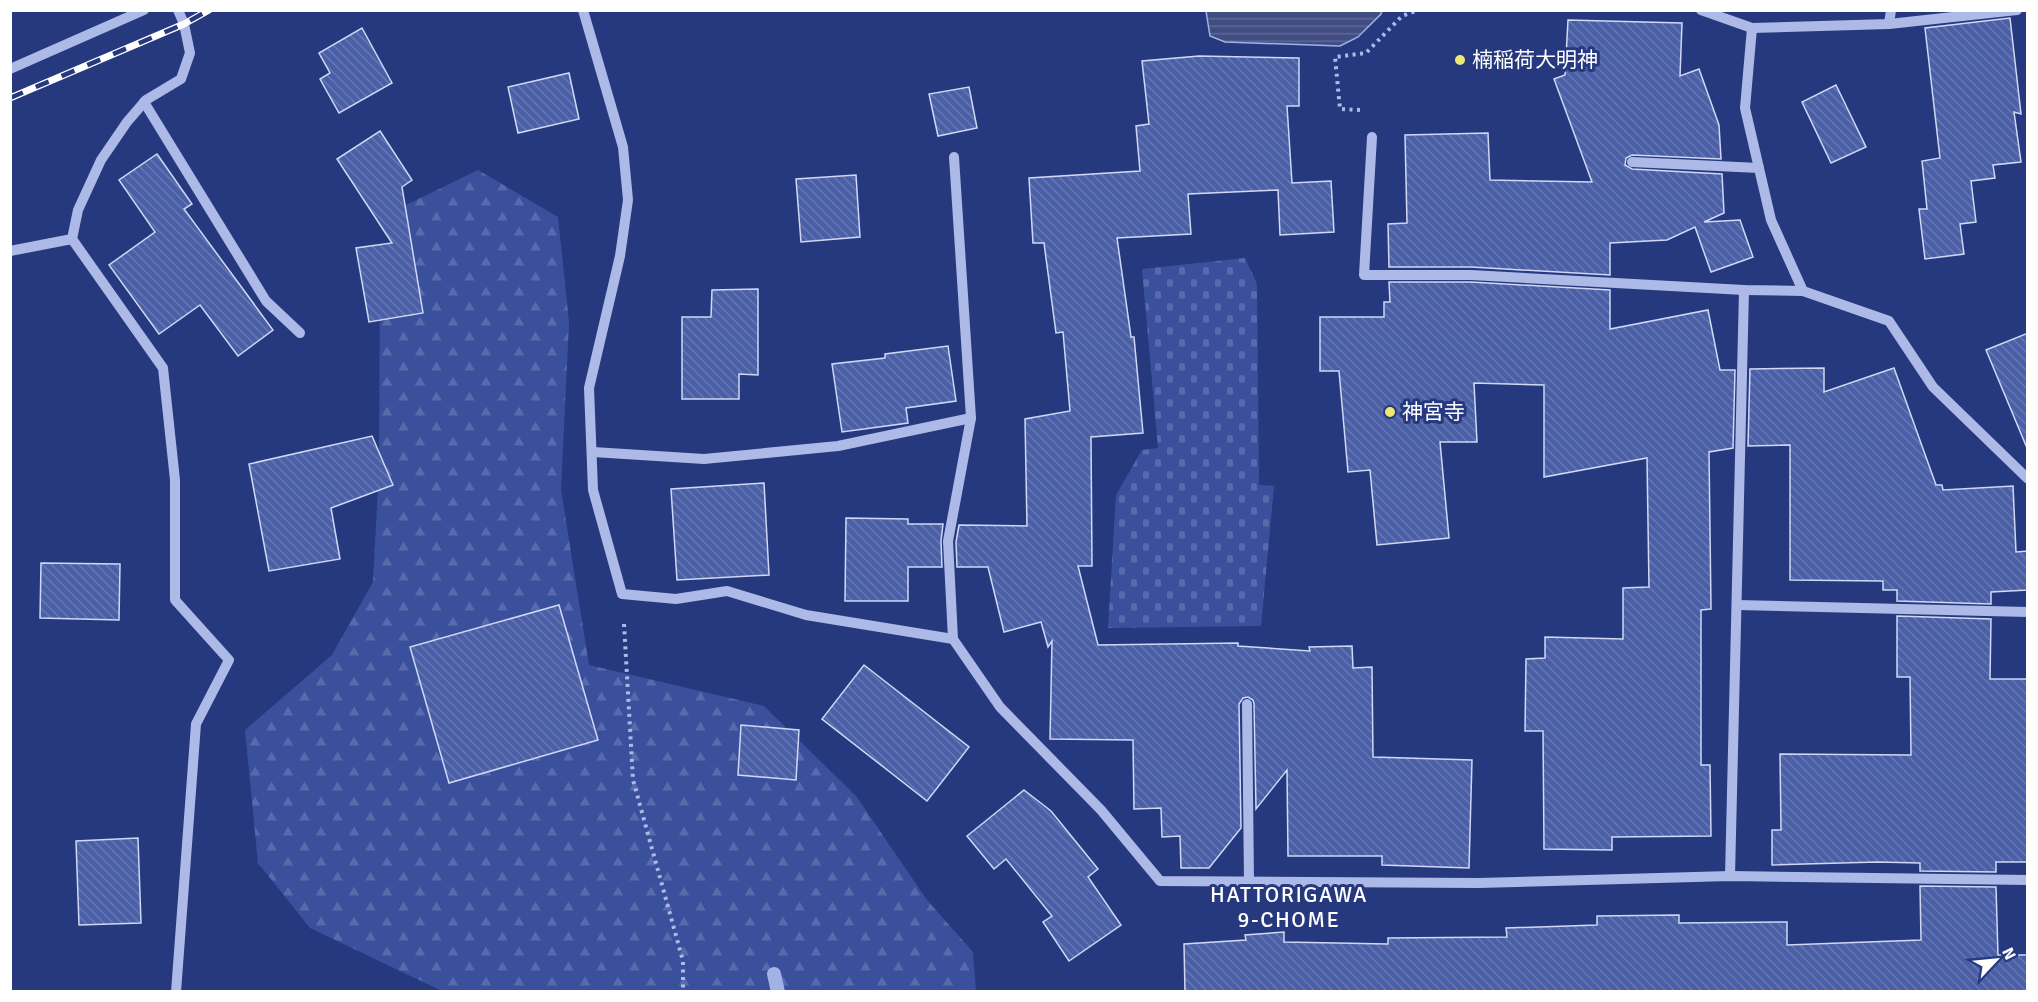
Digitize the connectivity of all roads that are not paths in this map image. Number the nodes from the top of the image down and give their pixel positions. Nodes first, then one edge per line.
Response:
1 (144, 10) edge
2 (178, 10) edge
3 (583, 10) edge
4 (1701, 10) edge
5 (1890, 10) edge
6 (2017, 10) edge
7 (1889, 24) junction
8 (1752, 28) junction
9 (10, 69) edge
10 (144, 102) junction
11 (1372, 137) road end
12 (954, 157) dead end
13 (1632, 162) dead end
14 (1759, 168) junction
15 (72, 239) junction
16 (10, 252) edge
17 (1744, 290) junction
18 (1803, 291) junction
19 (300, 333) dead end
20 (971, 418) junction
21 (593, 452) junction
22 (2028, 479) edge
23 (1737, 605) junction
24 (2028, 612) edge
25 (953, 639) junction
26 (1248, 704) dead end
27 (1730, 876) junction
28 (2028, 880) edge
29 (1249, 881) junction
30 (176, 992) edge

1 - 9 street
2 - 10 street
3 - 21 street
4 - 8 street
5 - 7 street
6 - 7 street
7 - 8 street
8 - 14 street
10 - 15 street
10 - 19 street
11 - 17 street
12 - 20 street
13 - 14 street
14 - 18 street
15 - 16 street
15 - 30 street
17 - 18 street
17 - 23 street
18 - 22 street
20 - 21 street
20 - 25 street
21 - 25 street
23 - 24 street
23 - 27 street
25 - 29 street
26 - 29 street
27 - 28 street
27 - 29 street

